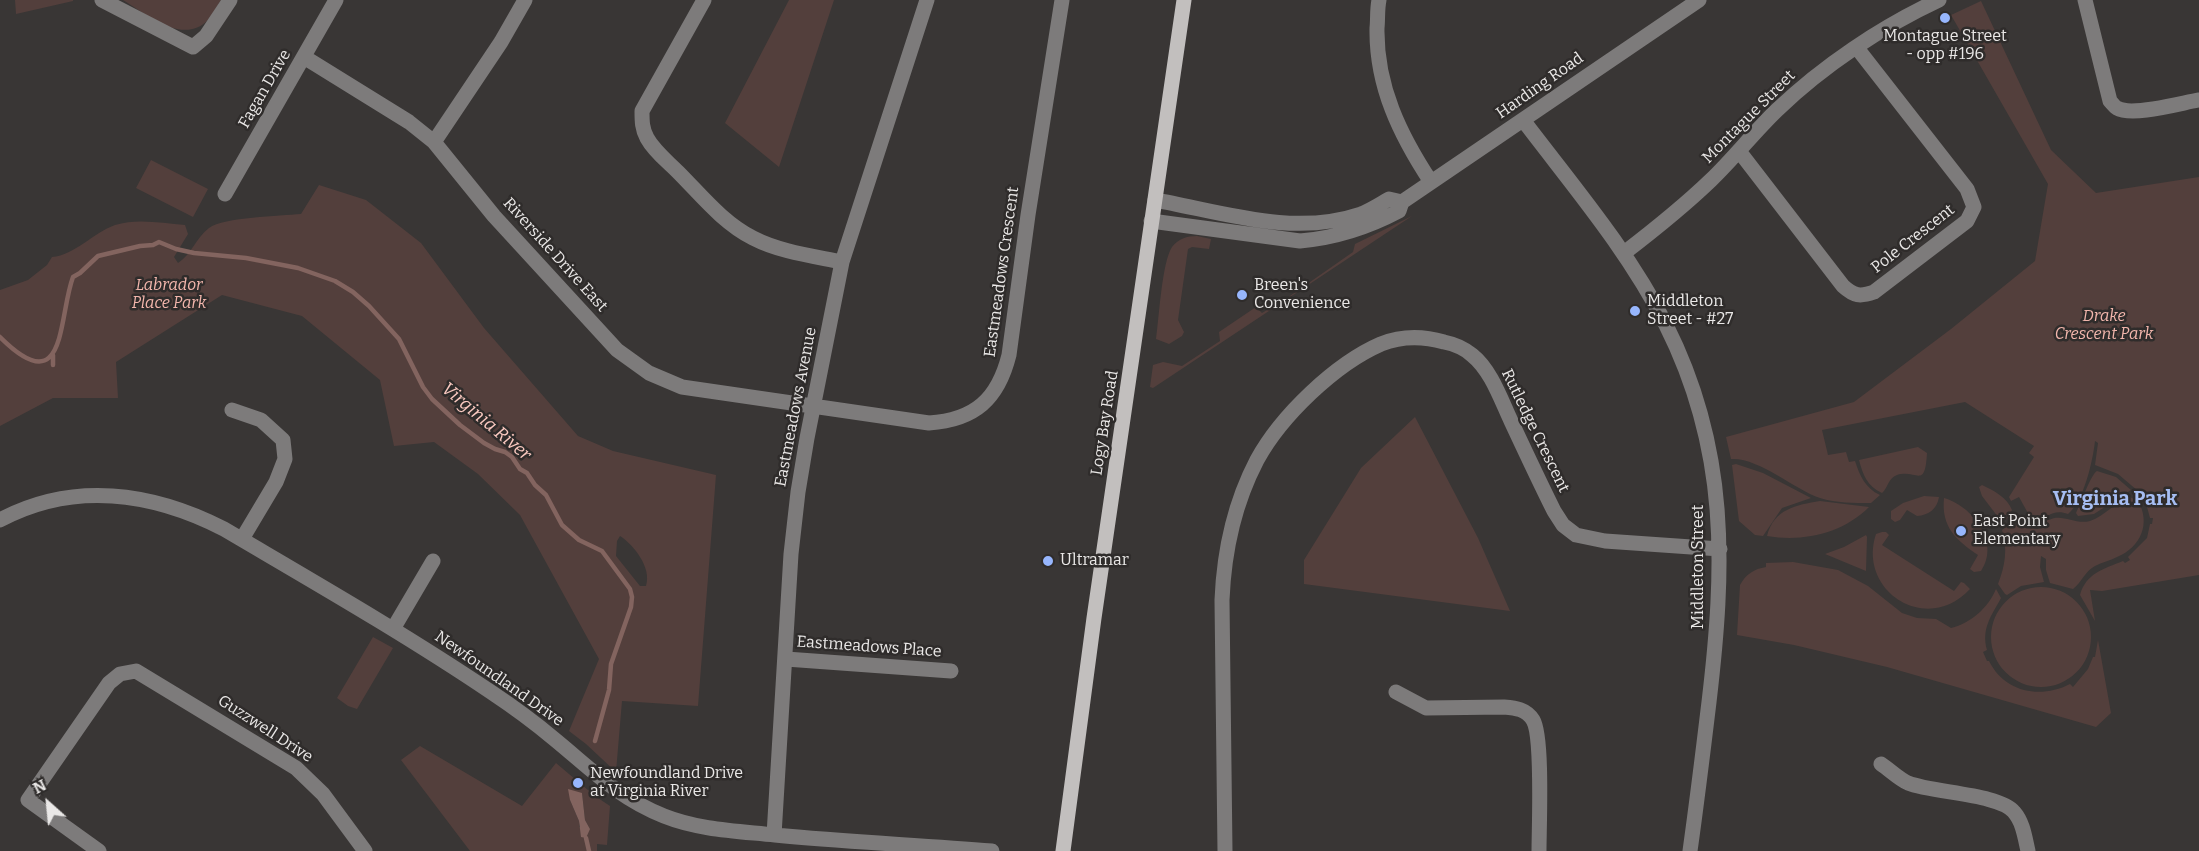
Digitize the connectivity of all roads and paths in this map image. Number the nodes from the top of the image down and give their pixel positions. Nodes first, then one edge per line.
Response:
1 (102, 0) edge
2 (231, 0) edge
3 (336, 0) edge
4 (525, 0) edge
5 (704, 0) edge
6 (927, 0) edge
7 (1062, 0) edge
8 (1184, 0) edge
9 (1379, 0) edge
10 (1699, 0) edge
11 (1939, 0) edge
12 (2085, 0) edge
13 (1857, 48) junction
14 (304, 57) junction
15 (2199, 100) edge
16 (1523, 120) junction
17 (434, 142) junction
18 (1739, 151) junction
19 (1431, 182) junction
20 (225, 194) dead end
21 (1155, 200) junction
22 (1402, 202) junction
23 (1152, 221) junction
24 (1624, 254) junction
25 (842, 262) junction
26 (814, 406) junction
27 (232, 410) dead end
28 (0, 520) edge
29 (242, 539) junction
30 (1719, 549) junction
31 (433, 561) dead end
32 (393, 629) junction
33 (786, 659) junction
34 (951, 671) dead end
35 (1396, 692) dead end
36 (1881, 764) dead end
37 (774, 835) junction
38 (888, 848) edge
39 (99, 851) edge
40 (366, 851) edge
41 (992, 851) edge
42 (1063, 851) edge
43 (1224, 851) edge
44 (1539, 851) edge
45 (1690, 851) edge
46 (2028, 851) edge

1 - 2 street
3 - 14 street, Fagan Drive
4 - 17 street
5 - 25 street
6 - 25 street, Eastmeadows Avenue
7 - 26 street, Eastmeadows Crescent
8 - 21 main road, Logy Bay Road
9 - 19 street
10 - 16 street, Harding Road
11 - 13 street, Montague Street
12 - 15 street
13 - 18 street, Montague Street
13 - 18 street, Pole Crescent
14 - 17 street, Riverside Drive East
14 - 20 street, Fagan Drive
16 - 19 street, Harding Road
16 - 24 street, Middleton Street
17 - 26 street, Riverside Drive East
18 - 24 street, Montague Street
19 - 22 street, Harding Road
21 - 22 street, Harding Road
21 - 23 main road, Logy Bay Road
22 - 23 street, Harding Road
23 - 42 main road, Logy Bay Road
24 - 30 street, Middleton Street
25 - 26 street, Eastmeadows Avenue
26 - 33 street, Eastmeadows Avenue
27 - 29 street
28 - 29 street, Newfoundland Drive
29 - 32 street, Newfoundland Drive
30 - 43 street, Rutledge Crescent
30 - 45 street, Middleton Street
31 - 32 street
32 - 37 street, Newfoundland Drive
33 - 34 street, Eastmeadows Place
33 - 37 street, Eastmeadows Avenue
35 - 44 street
36 - 46 street
37 - 38 street, Newfoundland Drive
38 - 41 street, Newfoundland Drive
39 - 40 street, Guzzwell Drive

